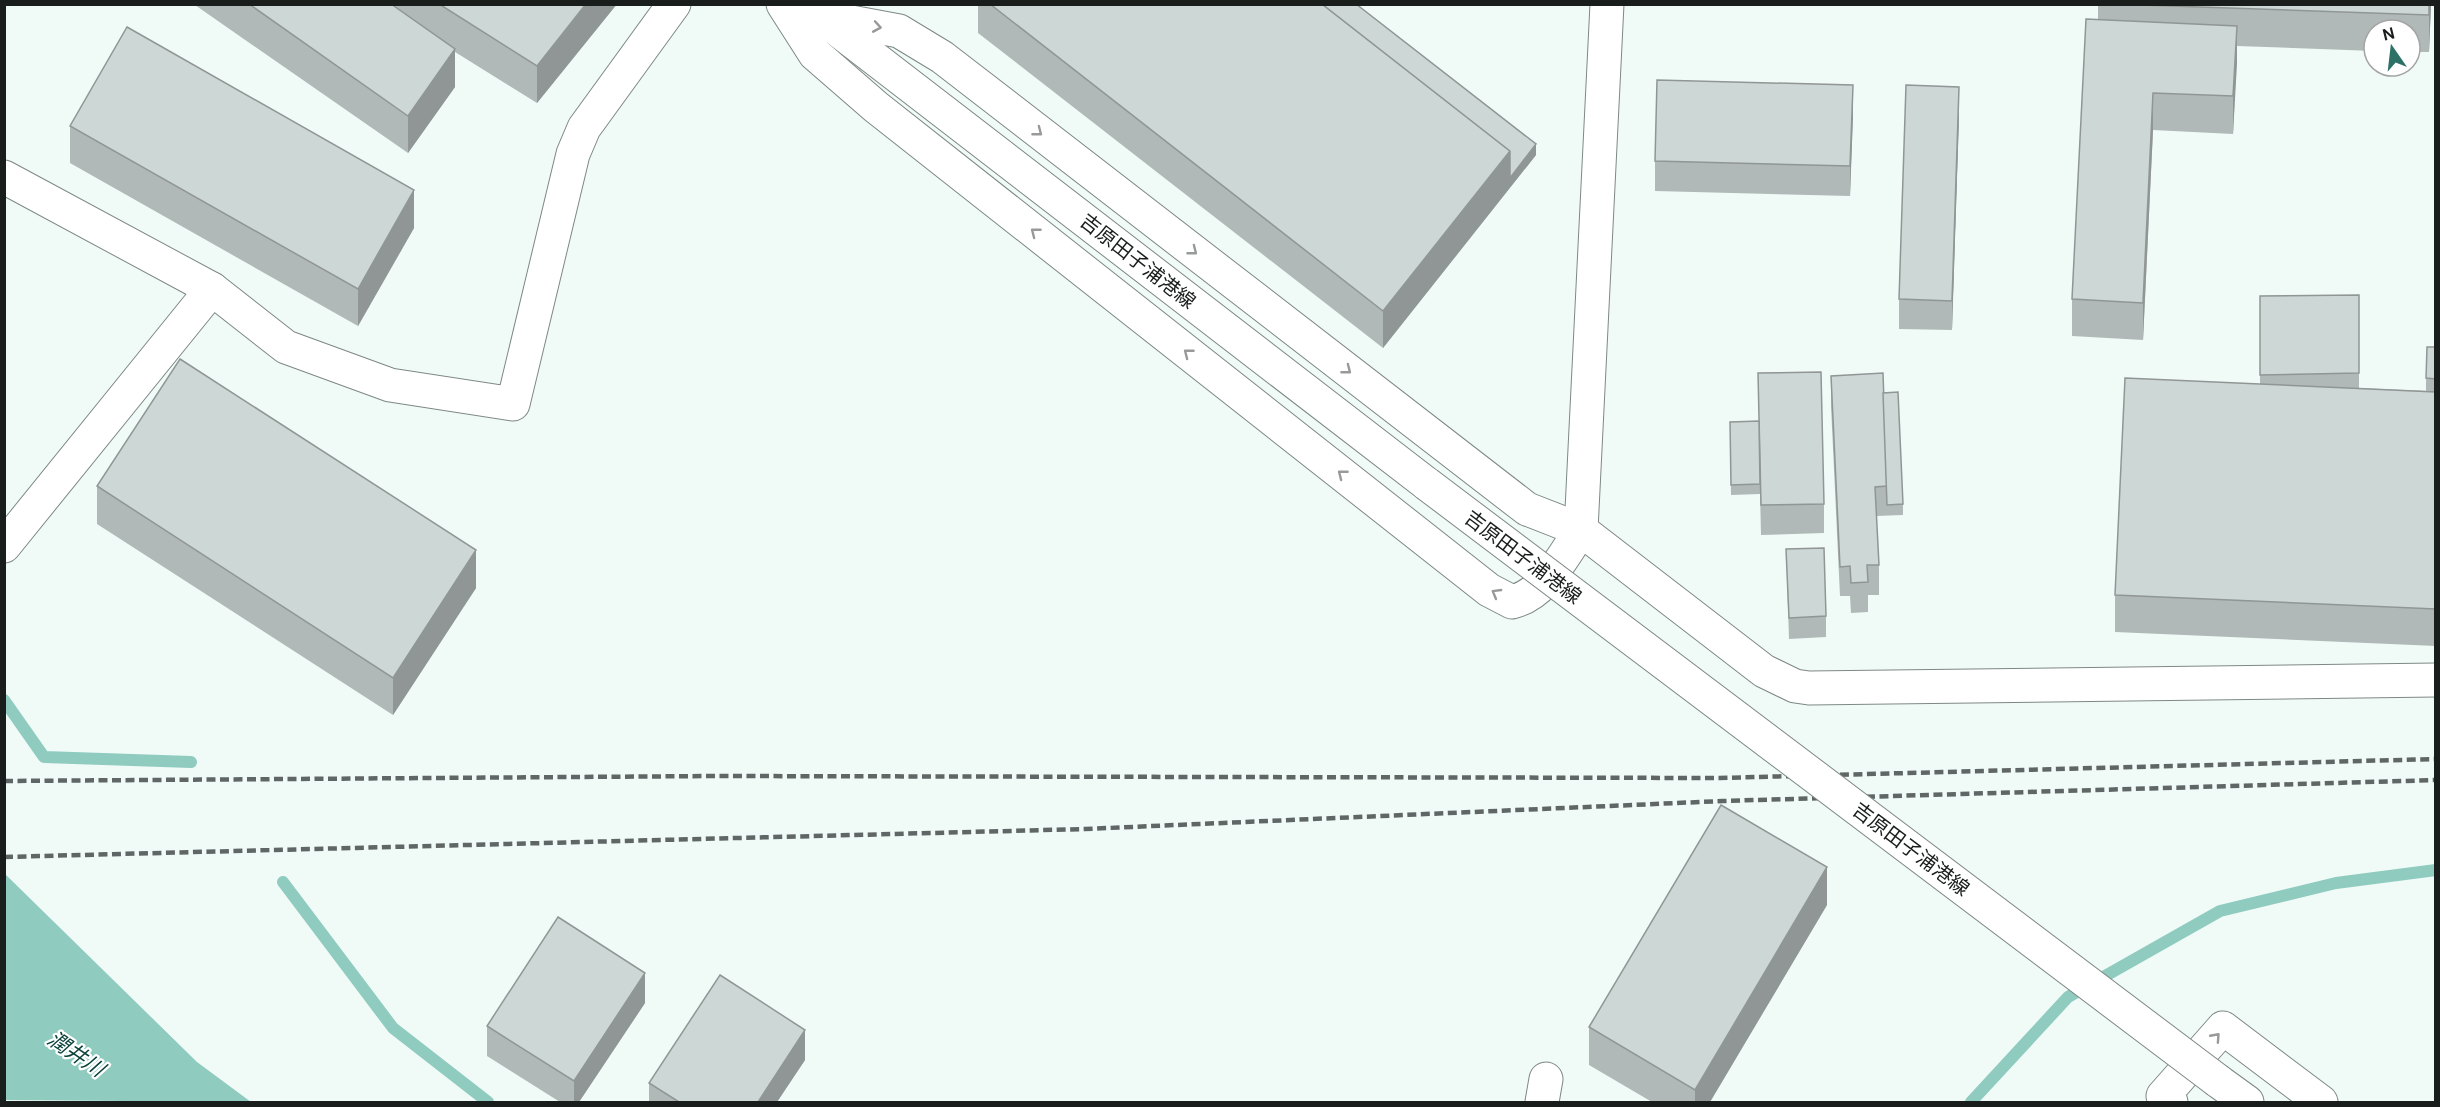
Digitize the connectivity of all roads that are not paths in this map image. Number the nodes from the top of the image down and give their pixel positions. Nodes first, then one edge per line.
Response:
1 (674, 4) edge
2 (783, 4) edge
3 (1606, 4) edge
4 (811, 10) edge
5 (4, 177) edge
6 (212, 289) junction
7 (1581, 531) junction
8 (4, 546) edge
9 (2436, 680) edge
10 (2171, 1102) edge
11 (2247, 1102) edge
12 (2321, 1102) edge

1 - 6 street
7 -> 2 street
3 - 7 street
4 -> 7 street
4 - 11 street, 吉原田子浦港線, bridge
5 - 6 street
6 - 8 street
7 - 9 street
10 -> 12 street

